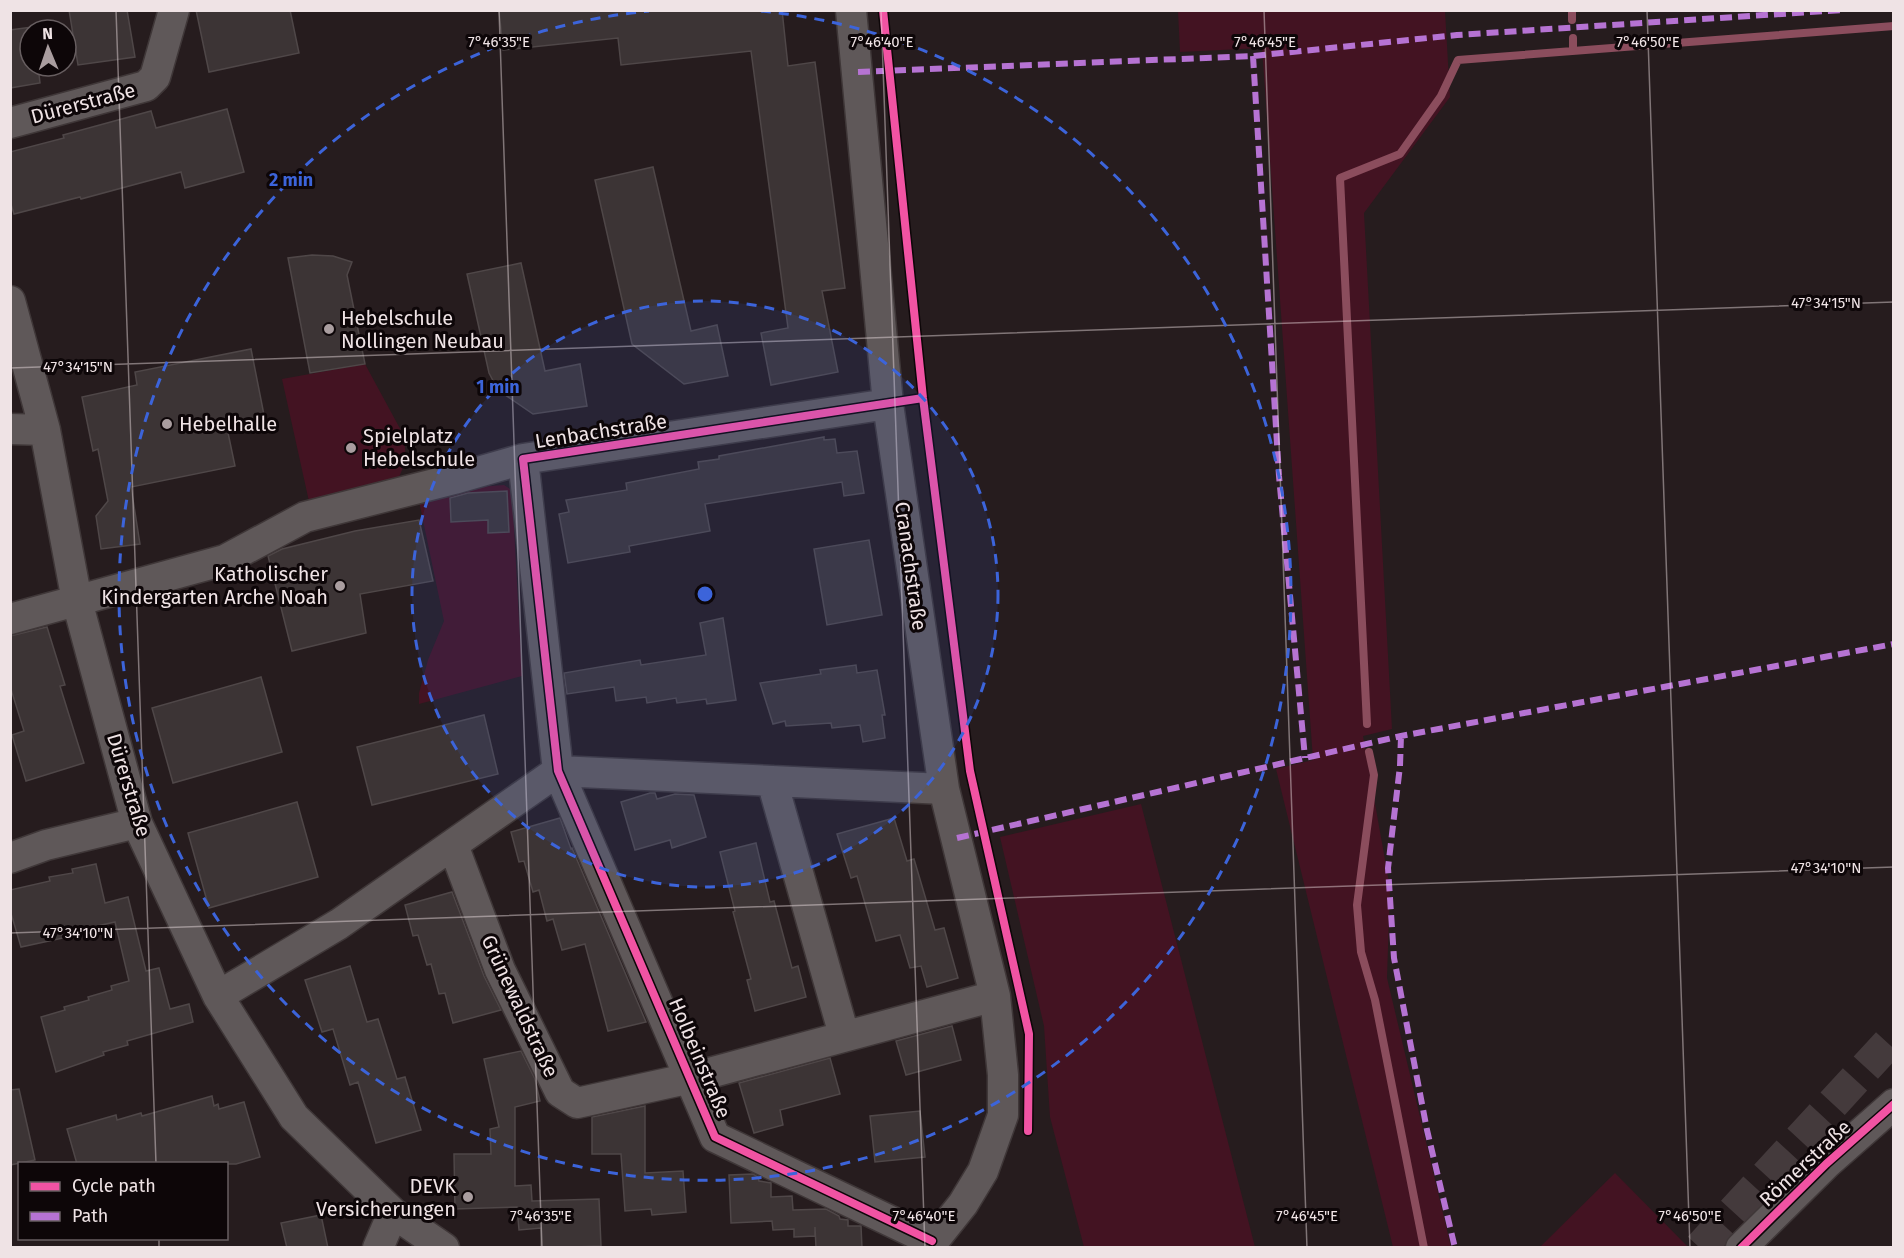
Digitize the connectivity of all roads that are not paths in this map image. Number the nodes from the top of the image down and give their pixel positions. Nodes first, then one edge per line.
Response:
1 (174, 10) edge
2 (851, 10) edge
3 (10, 123) edge
4 (10, 301) edge
5 (888, 404) junction
6 (10, 429) edge
7 (45, 430) junction
8 (523, 459) junction
9 (77, 601) junction
10 (10, 619) edge
11 (558, 771) junction
12 (772, 781) junction
13 (944, 789) junction
14 (137, 823) junction
15 (453, 845) junction
16 (10, 858) edge
17 (218, 996) junction
18 (995, 996) junction
19 (844, 1035) junction
20 (691, 1078) junction
21 (1893, 1104) edge
22 (1003, 1115) joint
23 (393, 1213) junction
24 (930, 1244) edge
25 (378, 1248) edge
26 (444, 1248) edge
27 (1741, 1248) edge

1 - 3 street, Dürerstraße
2 - 5 street, Cranachstraße
4 - 7 street, Dürerstraße
5 - 8 street, Lenbachstraße
5 - 13 street, Cranachstraße
6 - 7 street
7 - 9 street, Dürerstraße
8 - 9 street
8 - 11 street, Lenbachstraße
9 - 10 street
9 - 14 street, Dürerstraße
11 - 12 street
11 - 15 street
11 - 20 street, Holbeinstraße
12 - 13 street
12 - 19 street
13 - 18 street, Cranachstraße
14 - 16 street
14 - 17 street, Dürerstraße
15 - 17 street
15 - 20 street, Grünewaldstraße
17 - 23 street, Dürerstraße
18 - 19 street, Grünewaldstraße
18 - 22 street, Cranachstraße
19 - 20 street, Grünewaldstraße
20 - 24 street, Holbeinstraße
21 - 27 street, Römerstraße
22 - 24 street, Holbeinstraße
23 - 25 street
23 - 26 street, Dürerstraße

